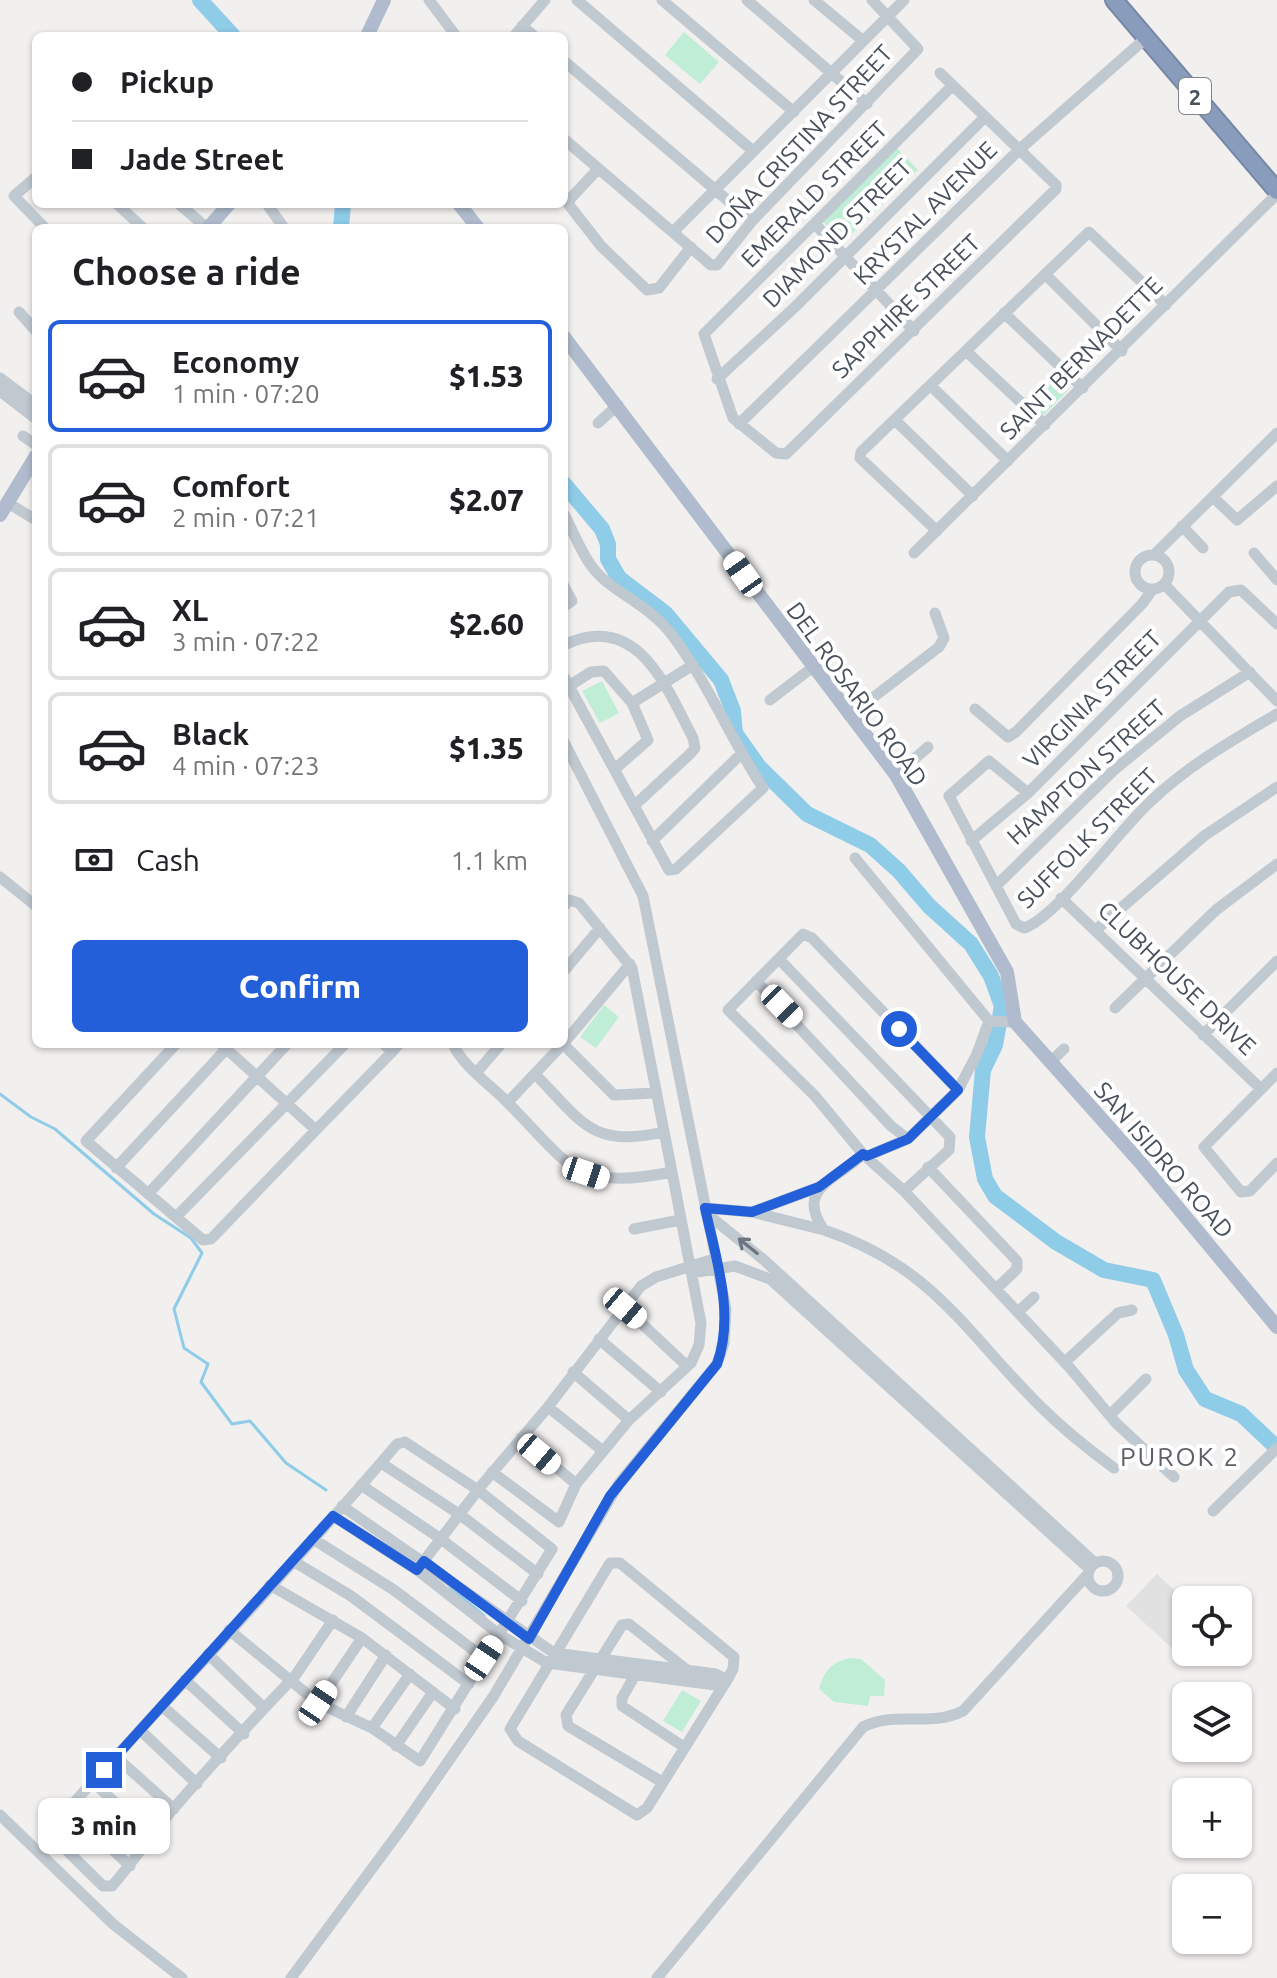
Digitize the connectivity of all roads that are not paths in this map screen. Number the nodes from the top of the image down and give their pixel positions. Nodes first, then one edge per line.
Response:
1 (384, 0) edge
2 (545, 0) edge
3 (577, 0) edge
4 (662, 0) edge
5 (747, 0) edge
6 (814, 0) edge
7 (872, 0) edge
8 (904, 0) edge
9 (1114, 0) edge
10 (433, 2) edge
11 (887, 14) junction
12 (522, 26) junction
13 (369, 32) edge
14 (453, 32) edge
15 (517, 32) edge
16 (529, 32) edge
17 (1146, 38) junction
18 (861, 39) junction
19 (568, 64) edge
20 (830, 73) junction
21 (940, 73) dead end
22 (952, 86) junction
23 (867, 104) junction
24 (794, 112) junction
25 (985, 117) junction
26 (568, 143) edge
27 (1021, 148) junction
28 (753, 151) junction
29 (598, 169) junction
30 (32, 181) edge
31 (715, 189) junction
32 (1277, 192) edge
33 (121, 208) edge
34 (184, 208) edge
35 (462, 208) edge
36 (752, 221) junction
37 (41, 224) edge
38 (139, 224) edge
39 (203, 224) edge
40 (475, 224) edge
41 (816, 225) junction
42 (673, 232) junction
43 (691, 247) junction
44 (845, 257) junction
45 (1045, 274) junction
46 (878, 290) junction
47 (1166, 305) junction
48 (19, 312) dead end
49 (1004, 313) junction
50 (32, 327) edge
51 (914, 331) junction
52 (568, 342) edge
53 (966, 351) junction
54 (1122, 351) junction
55 (0, 378) edge
56 (717, 379) junction
57 (931, 386) junction
58 (1083, 388) junction
59 (0, 391) edge
60 (32, 402) edge
61 (618, 405) junction
62 (32, 416) edge
63 (895, 420) junction
64 (598, 423) dead end
65 (739, 424) junction
66 (1045, 425) junction
67 (1277, 433) edge
68 (23, 436) dead end
69 (32, 442) edge
70 (1008, 461) junction
71 (32, 466) edge
72 (1277, 486) edge
73 (973, 496) junction
74 (1213, 497) junction
75 (4, 509) edge
76 (32, 519) edge
77 (568, 521) edge
78 (1182, 526) junction
79 (937, 531) junction
80 (1203, 548) dead end
81 (914, 553) dead end
82 (1254, 553) dead end
83 (1154, 555) junction
84 (1277, 580) edge
85 (1158, 586) junction
86 (935, 613) dead end
87 (1201, 621) junction
88 (1277, 624) edge
89 (568, 644) edge
90 (693, 665) junction
91 (813, 667) junction
92 (1250, 672) junction
93 (568, 680) edge
94 (568, 685) edge
95 (663, 685) junction
96 (770, 700) dead end
97 (1277, 701) edge
98 (632, 703) junction
99 (975, 709) dead end
100 (1277, 714) edge
101 (849, 716) junction
102 (928, 747) dead end
103 (568, 750) edge
104 (741, 754) junction
105 (615, 769) junction
106 (896, 775) junction
107 (1277, 787) edge
108 (1028, 793) junction
109 (635, 805) junction
110 (652, 841) junction
111 (971, 841) junction
112 (855, 858) dead end
113 (1277, 864) edge
114 (0, 877) edge
115 (997, 885) junction
116 (1061, 898) junction
117 (568, 901) edge
118 (32, 903) edge
119 (600, 928) junction
120 (1097, 929) junction
121 (779, 959) junction
122 (1277, 961) edge
123 (630, 964) junction
124 (568, 966) edge
125 (1147, 979) junction
126 (756, 981) junction
127 (1115, 1008) dead end
128 (990, 1021) junction
129 (1010, 1023) junction
130 (1203, 1035) junction
131 (568, 1038) edge
132 (172, 1048) edge
133 (224, 1048) edge
134 (228, 1048) edge
135 (283, 1048) edge
136 (341, 1048) edge
137 (391, 1048) edge
138 (456, 1048) edge
139 (498, 1048) edge
140 (559, 1048) edge
141 (567, 1048) edge
142 (1064, 1049) dead end
143 (1050, 1062) junction
144 (477, 1072) junction
145 (1277, 1073) edge
146 (535, 1074) junction
147 (256, 1076) junction
148 (1261, 1089) junction
149 (958, 1090) junction
150 (656, 1093) junction
151 (508, 1102) junction
152 (287, 1104) junction
153 (932, 1117) junction
154 (316, 1130) junction
155 (663, 1132) junction
156 (908, 1139) junction
157 (865, 1155) junction
158 (1277, 1163) edge
159 (928, 1167) junction
160 (116, 1168) junction
161 (672, 1172) junction
162 (819, 1187) junction
163 (904, 1191) junction
164 (148, 1194) junction
165 (706, 1211) junction
166 (752, 1212) junction
167 (176, 1217) junction
168 (680, 1220) junction
169 (634, 1229) dead end
170 (824, 1230) junction
171 (715, 1263) junction
172 (691, 1270) junction
173 (996, 1289) junction
174 (1034, 1297) dead end
175 (625, 1308) junction
176 (1132, 1310) dead end
177 (1018, 1312) junction
178 (1277, 1327) edge
179 (599, 1339) junction
180 (1065, 1362) junction
181 (687, 1366) junction
182 (573, 1372) junction
183 (1146, 1379) dead end
184 (661, 1392) junction
185 (548, 1407) junction
186 (1110, 1415) junction
187 (629, 1420) junction
188 (521, 1438) junction
189 (603, 1451) junction
190 (1275, 1451) edge
191 (381, 1463) junction
192 (1114, 1468) dead end
193 (492, 1472) junction
194 (1174, 1477) dead end
195 (576, 1484) junction
196 (361, 1485) junction
197 (480, 1488) junction
198 (342, 1506) junction
199 (1213, 1511) dead end
200 (459, 1514) junction
201 (333, 1516) junction
202 (313, 1539) junction
203 (441, 1539) junction
204 (293, 1561) junction
205 (420, 1566) junction
206 (1091, 1569) junction
207 (538, 1574) junction
208 (270, 1585) junction
209 (522, 1601) junction
210 (333, 1620) junction
211 (507, 1624) junction
212 (229, 1630) junction
213 (500, 1635) junction
214 (362, 1638) junction
215 (526, 1644) junction
216 (662, 1649) junction
217 (208, 1654) junction
218 (386, 1655) junction
219 (484, 1658) junction
220 (551, 1658) junction
221 (596, 1664) junction
222 (658, 1666) junction
223 (638, 1669) junction
224 (688, 1670) junction
225 (410, 1674) junction
226 (292, 1679) junction
227 (185, 1680) junction
228 (725, 1683) junction
229 (469, 1684) junction
230 (433, 1692) junction
231 (318, 1703) junction
232 (162, 1706) junction
233 (264, 1708) junction
234 (455, 1709) junction
235 (346, 1717) junction
236 (372, 1728) junction
237 (140, 1730) junction
238 (244, 1734) junction
239 (396, 1746) junction
240 (684, 1747) junction
241 (116, 1757) junction
242 (221, 1758) junction
243 (93, 1782) junction
244 (662, 1782) junction
245 (197, 1784) junction
246 (69, 1809) junction
247 (174, 1809) junction
248 (0, 1815) edge
249 (152, 1837) junction
250 (130, 1866) junction
251 (182, 1978) edge
252 (291, 1978) edge
253 (657, 1978) edge

1 - 13 main road
2 - 12 street
3 - 28 street
4 - 24 street
5 - 20 street
6 - 18 street
7 - 11 street
8 - 11 street
9 - 17 highway, 2
10 - 14 street
11 - 18 street
11 - 23 street, DOÑA CRISTINA STREET
12 - 15 street
12 - 16 street
17 - 27 street, KRYSTAL AVENUE
17 - 32 highway, 2
18 - 20 street
19 - 31 street
20 - 23 street
20 - 24 street
21 - 22 street
22 - 25 street
22 - 41 street, EMERALD STREET
23 - 36 street, DOÑA CRISTINA STREET
24 - 28 street
25 - 27 street
25 - 44 street, DIAMOND STREET
26 - 29 street
27 - 46 street, KRYSTAL AVENUE
27 - 51 street, SAPPHIRE STREET
28 - 31 street
29 - 42 street
29 - 43 street
30 - 37 street
31 - 36 street
31 - 42 street
32 - 47 street, SAINT BERNADETTE
33 - 38 street
34 - 39 street
35 - 40 main road
36 - 43 street, DOÑA CRISTINA STREET
41 - 44 street
41 - 56 street, EMERALD STREET
42 - 43 street
44 - 46 street
44 - 56 street, DIAMOND STREET
45 - 47 street
45 - 49 street
45 - 54 street
46 - 51 street
46 - 65 street, KRYSTAL AVENUE
47 - 54 street, SAINT BERNADETTE
48 - 50 street
49 - 53 street
49 - 58 street
51 - 65 street, SAPPHIRE STREET
52 - 61 main road, DEL ROSARIO ROAD
53 - 57 street
53 - 66 street
54 - 58 street, SAINT BERNADETTE
55 - 60 street
56 - 65 street
57 - 63 street
57 - 70 street
58 - 66 street, SAINT BERNADETTE
59 - 62 street
61 - 64 street
61 - 91 main road, DEL ROSARIO ROAD
63 - 73 street
63 - 79 street
66 - 70 street, SAINT BERNADETTE
67 - 74 street
68 - 69 street
70 - 73 street, SAINT BERNADETTE
71 - 75 main road
72 - 74 street
73 - 79 street, SAINT BERNADETTE
74 - 78 street
75 - 76 street
77 - 90 street
78 - 80 street
78 - 83 street
79 - 81 street, SAINT BERNADETTE
82 - 84 street
83 - 85 street
83 - 85 street
85 - 87 street
85 - 99 street
86 - 101 street
87 - 88 street, VIRGINIA STREET
87 - 92 street
87 - 108 street, VIRGINIA STREET
89 - 95 street
90 - 95 street
90 - 104 street
91 - 96 street
91 - 101 main road, DEL ROSARIO ROAD
92 - 97 street
92 - 115 street, HAMPTON STREET
93 - 98 street
94 - 105 street
95 - 98 street
95 - 109 street
98 - 105 street
100 - 116 street, SUFFOLK STREET
101 - 106 main road, DEL ROSARIO ROAD
102 - 106 street
103 - 165 street
104 - 110 street
104 - 110 street
105 - 109 street
106 - 129 main road, DEL ROSARIO ROAD
107 - 120 street
108 - 111 street, VIRGINIA STREET
108 - 111 street, SUFFOLK STREET
109 - 110 street
111 - 115 street, SUFFOLK STREET
112 - 128 street
113 - 125 street
114 - 118 street
115 - 116 street, SUFFOLK STREET
116 - 120 street, CLUBHOUSE DRIVE
117 - 119 street
119 - 123 street
119 - 124 street
120 - 125 street, CLUBHOUSE DRIVE
121 - 126 street
121 - 149 street
121 - 153 street
122 - 130 street
123 - 131 street
123 - 150 street
125 - 127 street
125 - 130 street, CLUBHOUSE DRIVE
126 - 156 street
126 - 157 street
128 - 129 street
128 - 149 street
129 - 143 main road, SAN ISIDRO ROAD
130 - 148 street, CLUBHOUSE DRIVE
132 - 160 street
133 - 160 street
134 - 147 street
135 - 147 street
136 - 152 street
137 - 154 street
138 - 144 street
139 - 144 street
140 - 146 street
141 - 150 street
142 - 143 street
143 - 178 main road, SAN ISIDRO ROAD
144 - 151 street
145 - 148 street
146 - 151 street
146 - 155 street
147 - 152 street
147 - 164 street
148 - 158 street
149 - 153 street
150 - 155 street
151 - 161 street
152 - 154 street
152 - 167 street
153 - 156 street
153 - 159 street
154 - 167 street
155 - 161 street
156 - 157 street
157 - 162 street
157 - 163 street
159 - 163 street
159 - 173 street
160 - 164 street
161 - 168 street
162 - 166 street
162 - 170 street
163 - 173 street
164 - 167 street
165 - 166 street
165 - 171 street
206 -> 165 street
166 - 170 street
168 - 169 street
168 - 172 street
170 - 192 street
171 - 172 street
171 - 206 street
171 - 215 street
172 - 175 street
172 - 181 street
173 - 177 street
174 - 177 street
175 - 179 street
175 - 181 street
176 - 180 street
177 - 180 street
179 - 182 street
179 - 184 street
180 - 186 street
181 - 184 street
182 - 185 street
182 - 187 street
183 - 186 street
184 - 187 street
185 - 188 street
185 - 189 street
186 - 194 street
187 - 189 street
188 - 193 street
188 - 195 street
189 - 195 street
190 - 199 street
191 - 196 street
191 - 197 street
191 - 200 street
193 - 195 street
193 - 197 street
196 - 198 street
196 - 203 street
197 - 200 street
197 - 207 street
198 - 201 street
198 - 205 street
200 - 203 street
200 - 207 street
201 - 202 street
201 - 205 street
202 - 204 street
202 - 219 street
203 - 205 street
203 - 209 street
204 - 208 street
204 - 229 street
205 - 211 street
205 - 213 street
206 - 253 street
207 - 209 street
208 - 210 street
208 - 212 street
209 - 211 street
210 - 214 street
210 - 226 street
211 - 213 street
211 - 215 street
212 - 217 street
212 - 226 street
213 - 215 street
213 - 219 street
214 - 218 street
214 - 231 street
215 - 220 street
215 - 252 street
216 - 221 street
216 - 222 street
216 - 224 street
217 - 227 street
217 - 233 street
218 - 225 street
218 - 235 street
219 - 229 street
220 - 221 street
220 - 228 street
220 - 244 street
221 - 223 street
221 - 244 street
222 - 223 street
222 - 224 street
223 - 228 street
223 - 240 street
224 - 228 street
225 - 230 street
225 - 236 street
226 - 231 street
226 - 233 street
227 - 232 street
227 - 238 street
228 - 240 street
229 - 234 street
230 - 234 street
230 - 239 street
231 - 235 street
232 - 237 street
232 - 242 street
233 - 238 street
234 - 239 street
235 - 236 street
236 - 239 street
237 - 241 street
237 - 245 street
238 - 242 street
240 - 244 street
241 - 243 street
241 - 247 street
242 - 245 street
243 - 246 street
243 - 249 street
245 - 247 street
246 - 250 street
246 - 250 street
247 - 249 street
248 - 251 street
249 - 250 street

